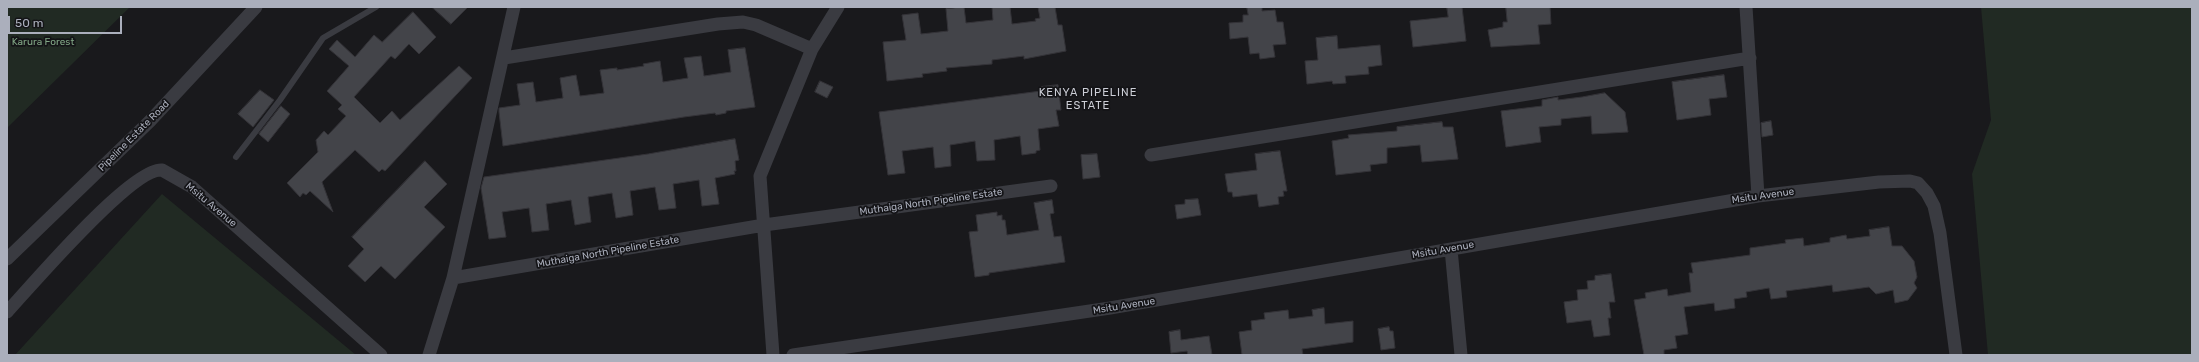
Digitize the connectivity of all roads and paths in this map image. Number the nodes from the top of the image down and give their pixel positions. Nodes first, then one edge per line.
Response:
1 (256, 7) edge
2 (376, 7) edge
3 (514, 7) edge
4 (838, 7) edge
5 (1746, 7) edge
6 (812, 48) junction
7 (504, 58) junction
8 (1750, 58) junction
9 (1151, 155) dead end
10 (236, 157) dead end
11 (1051, 186) dead end
12 (1758, 196) junction
13 (764, 225) junction
14 (1451, 249) junction
15 (7, 259) edge
16 (452, 278) junction
17 (7, 312) edge
18 (381, 355) edge
19 (429, 355) edge
20 (773, 355) edge
21 (793, 355) edge
22 (1461, 355) edge
23 (1956, 355) edge

1 - 15 street, Pipeline Estate Road
2 - 10 lane
3 - 7 street
4 - 6 street
5 - 8 street
6 - 7 street
6 - 13 street
7 - 16 street
8 - 9 street
8 - 12 street
11 - 13 street, Muthaiga North Pipeline Estate
12 - 14 street, Msitu Avenue
12 - 23 street, Msitu Avenue
13 - 16 street, Muthaiga North Pipeline Estate
13 - 20 street
14 - 21 street, Msitu Avenue
14 - 22 street
16 - 19 street
17 - 18 street, Msitu Avenue

